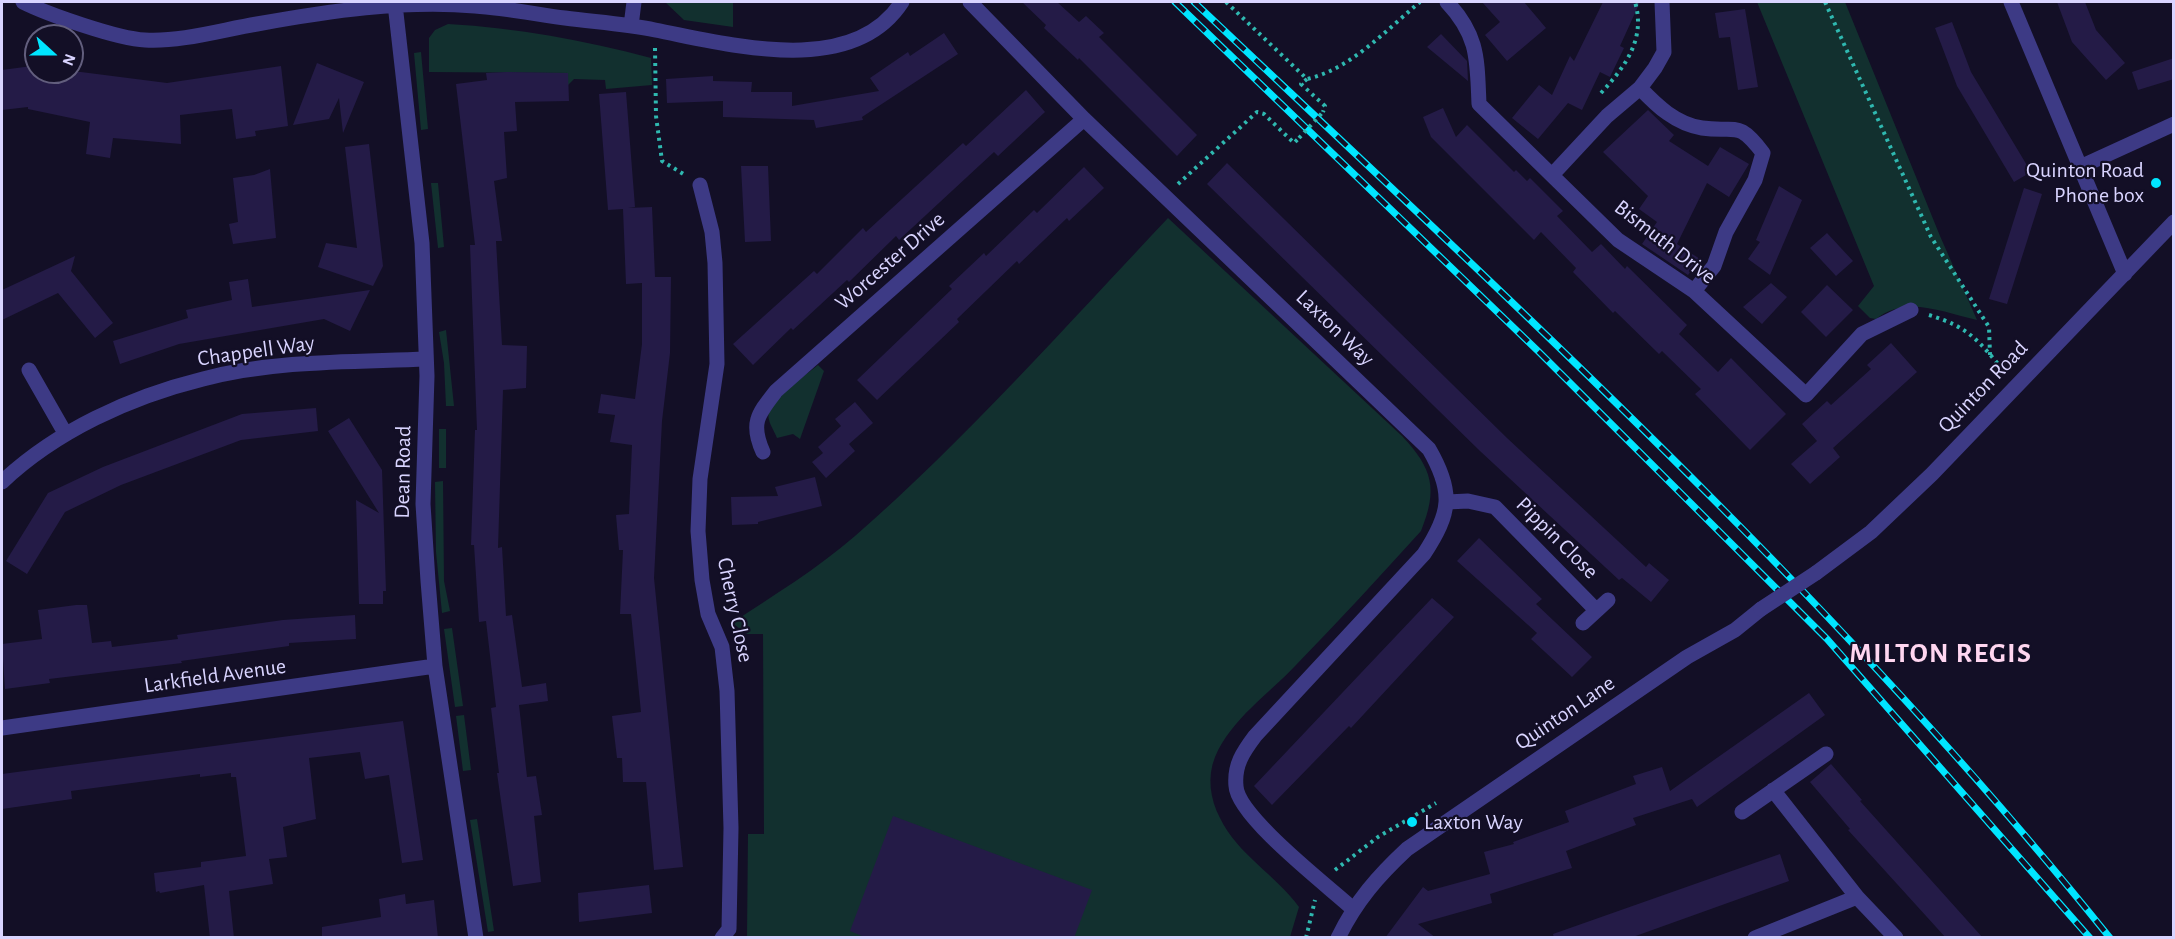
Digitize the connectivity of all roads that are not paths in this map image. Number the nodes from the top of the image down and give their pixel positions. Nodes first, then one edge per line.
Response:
1 (23, 2) edge
2 (634, 2) edge
3 (902, 2) edge
4 (970, 2) edge
5 (1447, 2) edge
6 (1662, 2) edge
7 (2011, 2) edge
8 (396, 4) junction
9 (631, 26) junction
10 (1640, 88) junction
11 (1084, 119) junction
12 (2174, 124) edge
13 (2080, 167) junction
14 (1553, 174) junction
15 (700, 185) road end
16 (2174, 222) edge
17 (2125, 274) junction
18 (1694, 291) junction
19 (1911, 310) road end
20 (426, 358) junction
21 (29, 370) dead end
22 (65, 433) junction
23 (762, 452) dead end
24 (2, 482) edge
25 (1447, 502) junction
26 (1816, 573) joint
27 (1583, 623) dead end
28 (435, 666) junction
29 (2, 728) edge
30 (1826, 754) dead end
31 (1773, 790) junction
32 (1742, 812) dead end
33 (1857, 897) junction
34 (1352, 908) junction
35 (476, 938) edge
36 (722, 938) edge
37 (1338, 938) edge
38 (1755, 938) edge
39 (1896, 938) edge

1 - 8 street
2 - 9 street
3 - 9 street
4 - 11 street, Laxton Way
5 - 14 street, Bismuth Drive
6 - 10 street
7 - 13 street
8 - 9 street
8 - 20 street, Dean Road
10 - 14 street
10 - 18 street
11 - 23 street, Worcester Drive
11 - 25 street, Laxton Way
12 - 13 street
13 - 17 street
14 - 18 street, Bismuth Drive
15 - 36 street, Cherry Close
16 - 17 street, Quinton Road
17 - 26 street, Quinton Road
18 - 19 street, Bismuth Drive
20 - 22 street, Chappell Way
20 - 28 street, Dean Road
21 - 22 street
22 - 24 street, Chappell Way
25 - 27 street, Pippin Close
25 - 34 street, Laxton Way
26 - 34 street, Quinton Lane, bridge
28 - 29 street, Larkfield Avenue
28 - 35 street, Dean Road
30 - 31 street
31 - 32 street
31 - 33 street
33 - 38 street
33 - 39 street
34 - 37 street, Quinton Lane

